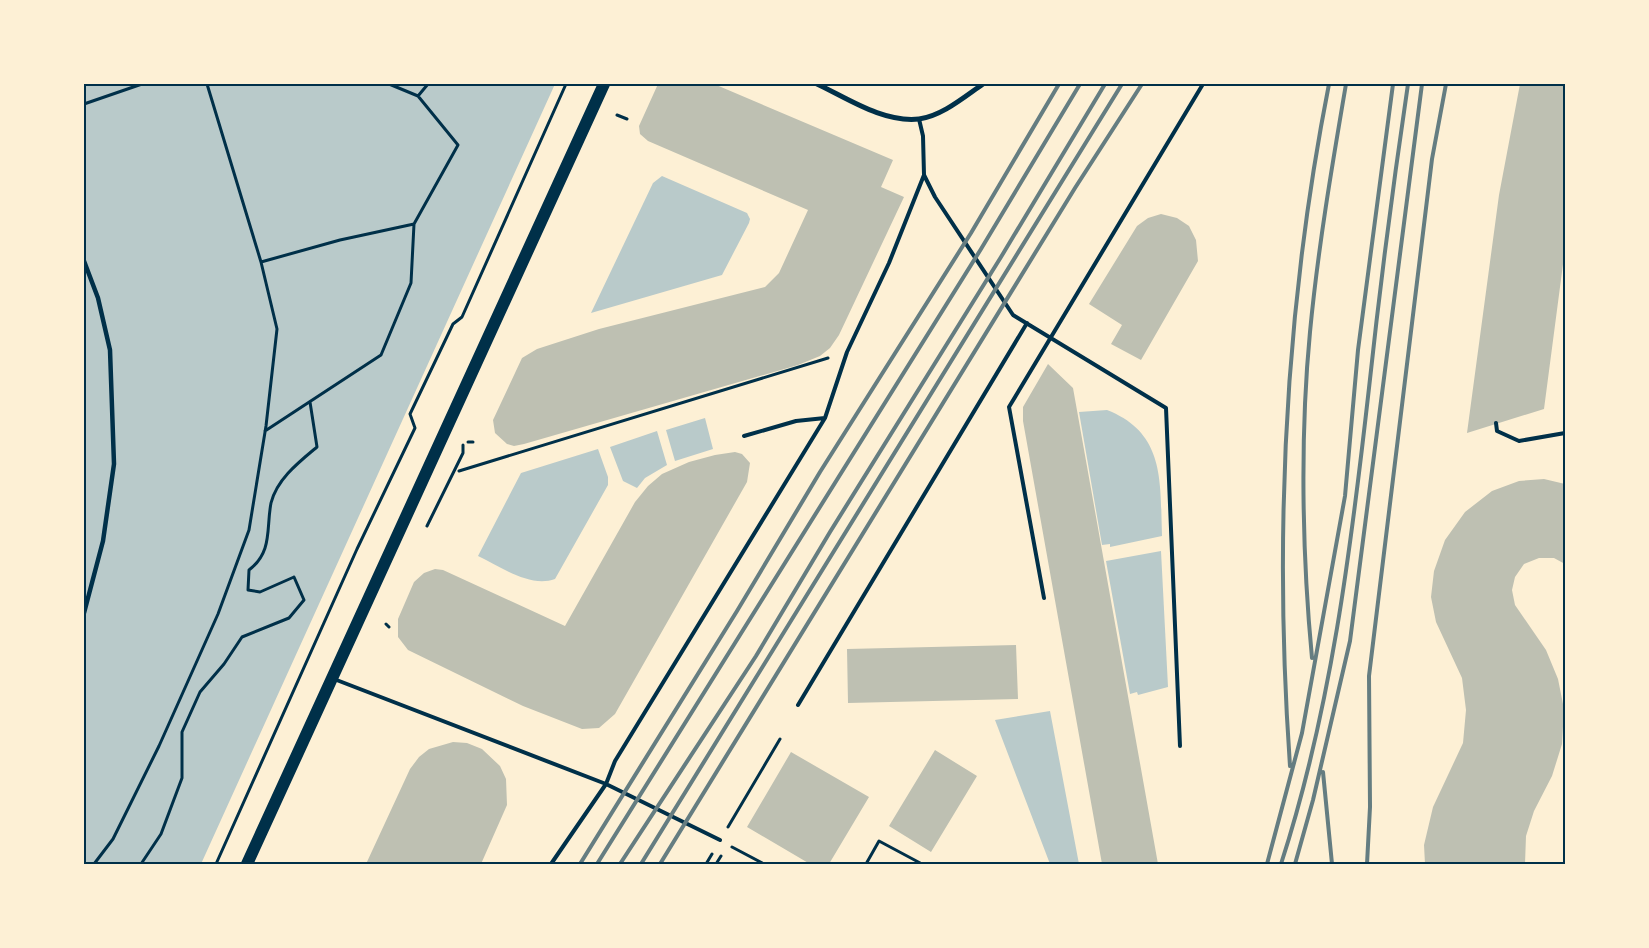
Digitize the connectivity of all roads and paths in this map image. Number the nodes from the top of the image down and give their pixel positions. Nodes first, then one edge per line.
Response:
1 (142, 84) edge
2 (207, 84) edge
3 (389, 84) edge
4 (428, 84) edge
5 (566, 84) edge
6 (604, 84) edge
7 (816, 84) edge
8 (983, 84) edge
9 (1204, 84) edge
10 (418, 96) junction
11 (84, 104) edge
12 (617, 115) dead end
13 (626, 119) dead end
14 (919, 119) junction
15 (924, 175) junction
16 (414, 224) junction
17 (84, 261) edge
18 (261, 262) junction
19 (1026, 323) junction
20 (1050, 337) junction
21 (847, 352) junction
22 (310, 402) junction
23 (825, 418) junction
24 (1496, 423) dead end
25 (265, 432) junction
26 (1565, 432) edge
27 (744, 436) dead end
28 (468, 442) dead end
29 (473, 442) dead end
30 (460, 471) dead end
31 (1044, 598) dead end
32 (84, 613) edge
33 (332, 678) junction
34 (798, 705) dead end
35 (780, 739) dead end
36 (1180, 746) dead end
37 (606, 784) junction
38 (720, 840) junction
39 (728, 844) dead end
40 (724, 851) dead end
41 (94, 864) edge
42 (141, 864) edge
43 (216, 864) edge
44 (247, 864) edge
45 (551, 864) edge
46 (706, 864) edge
47 (716, 864) edge
48 (764, 864) edge
49 (866, 864) edge
50 (922, 864) edge

1 - 11 path
2 - 18 path
3 - 10 path
4 - 10 path
5 - 43 path
6 - 33 main road
7 - 14 street
8 - 14 street
9 - 20 lane
10 - 16 path
12 - 13 path
14 - 15 lane
15 - 19 lane
15 - 21 lane
16 - 18 path
16 - 22 path
17 - 32 street
18 - 25 path
19 - 20 lane
19 - 34 lane
20 - 31 lane
20 - 36 lane
21 - 23 lane
21 - 30 path
22 - 25 path
22 - 42 path
23 - 27 lane
23 - 37 lane
24 - 26 lane
25 - 41 path
28 - 29 path
33 - 37 lane
33 - 44 main road
35 - 38 path
37 - 38 lane
37 - 45 lane
38 - 46 path
39 - 48 path
40 - 47 path
49 - 50 path

